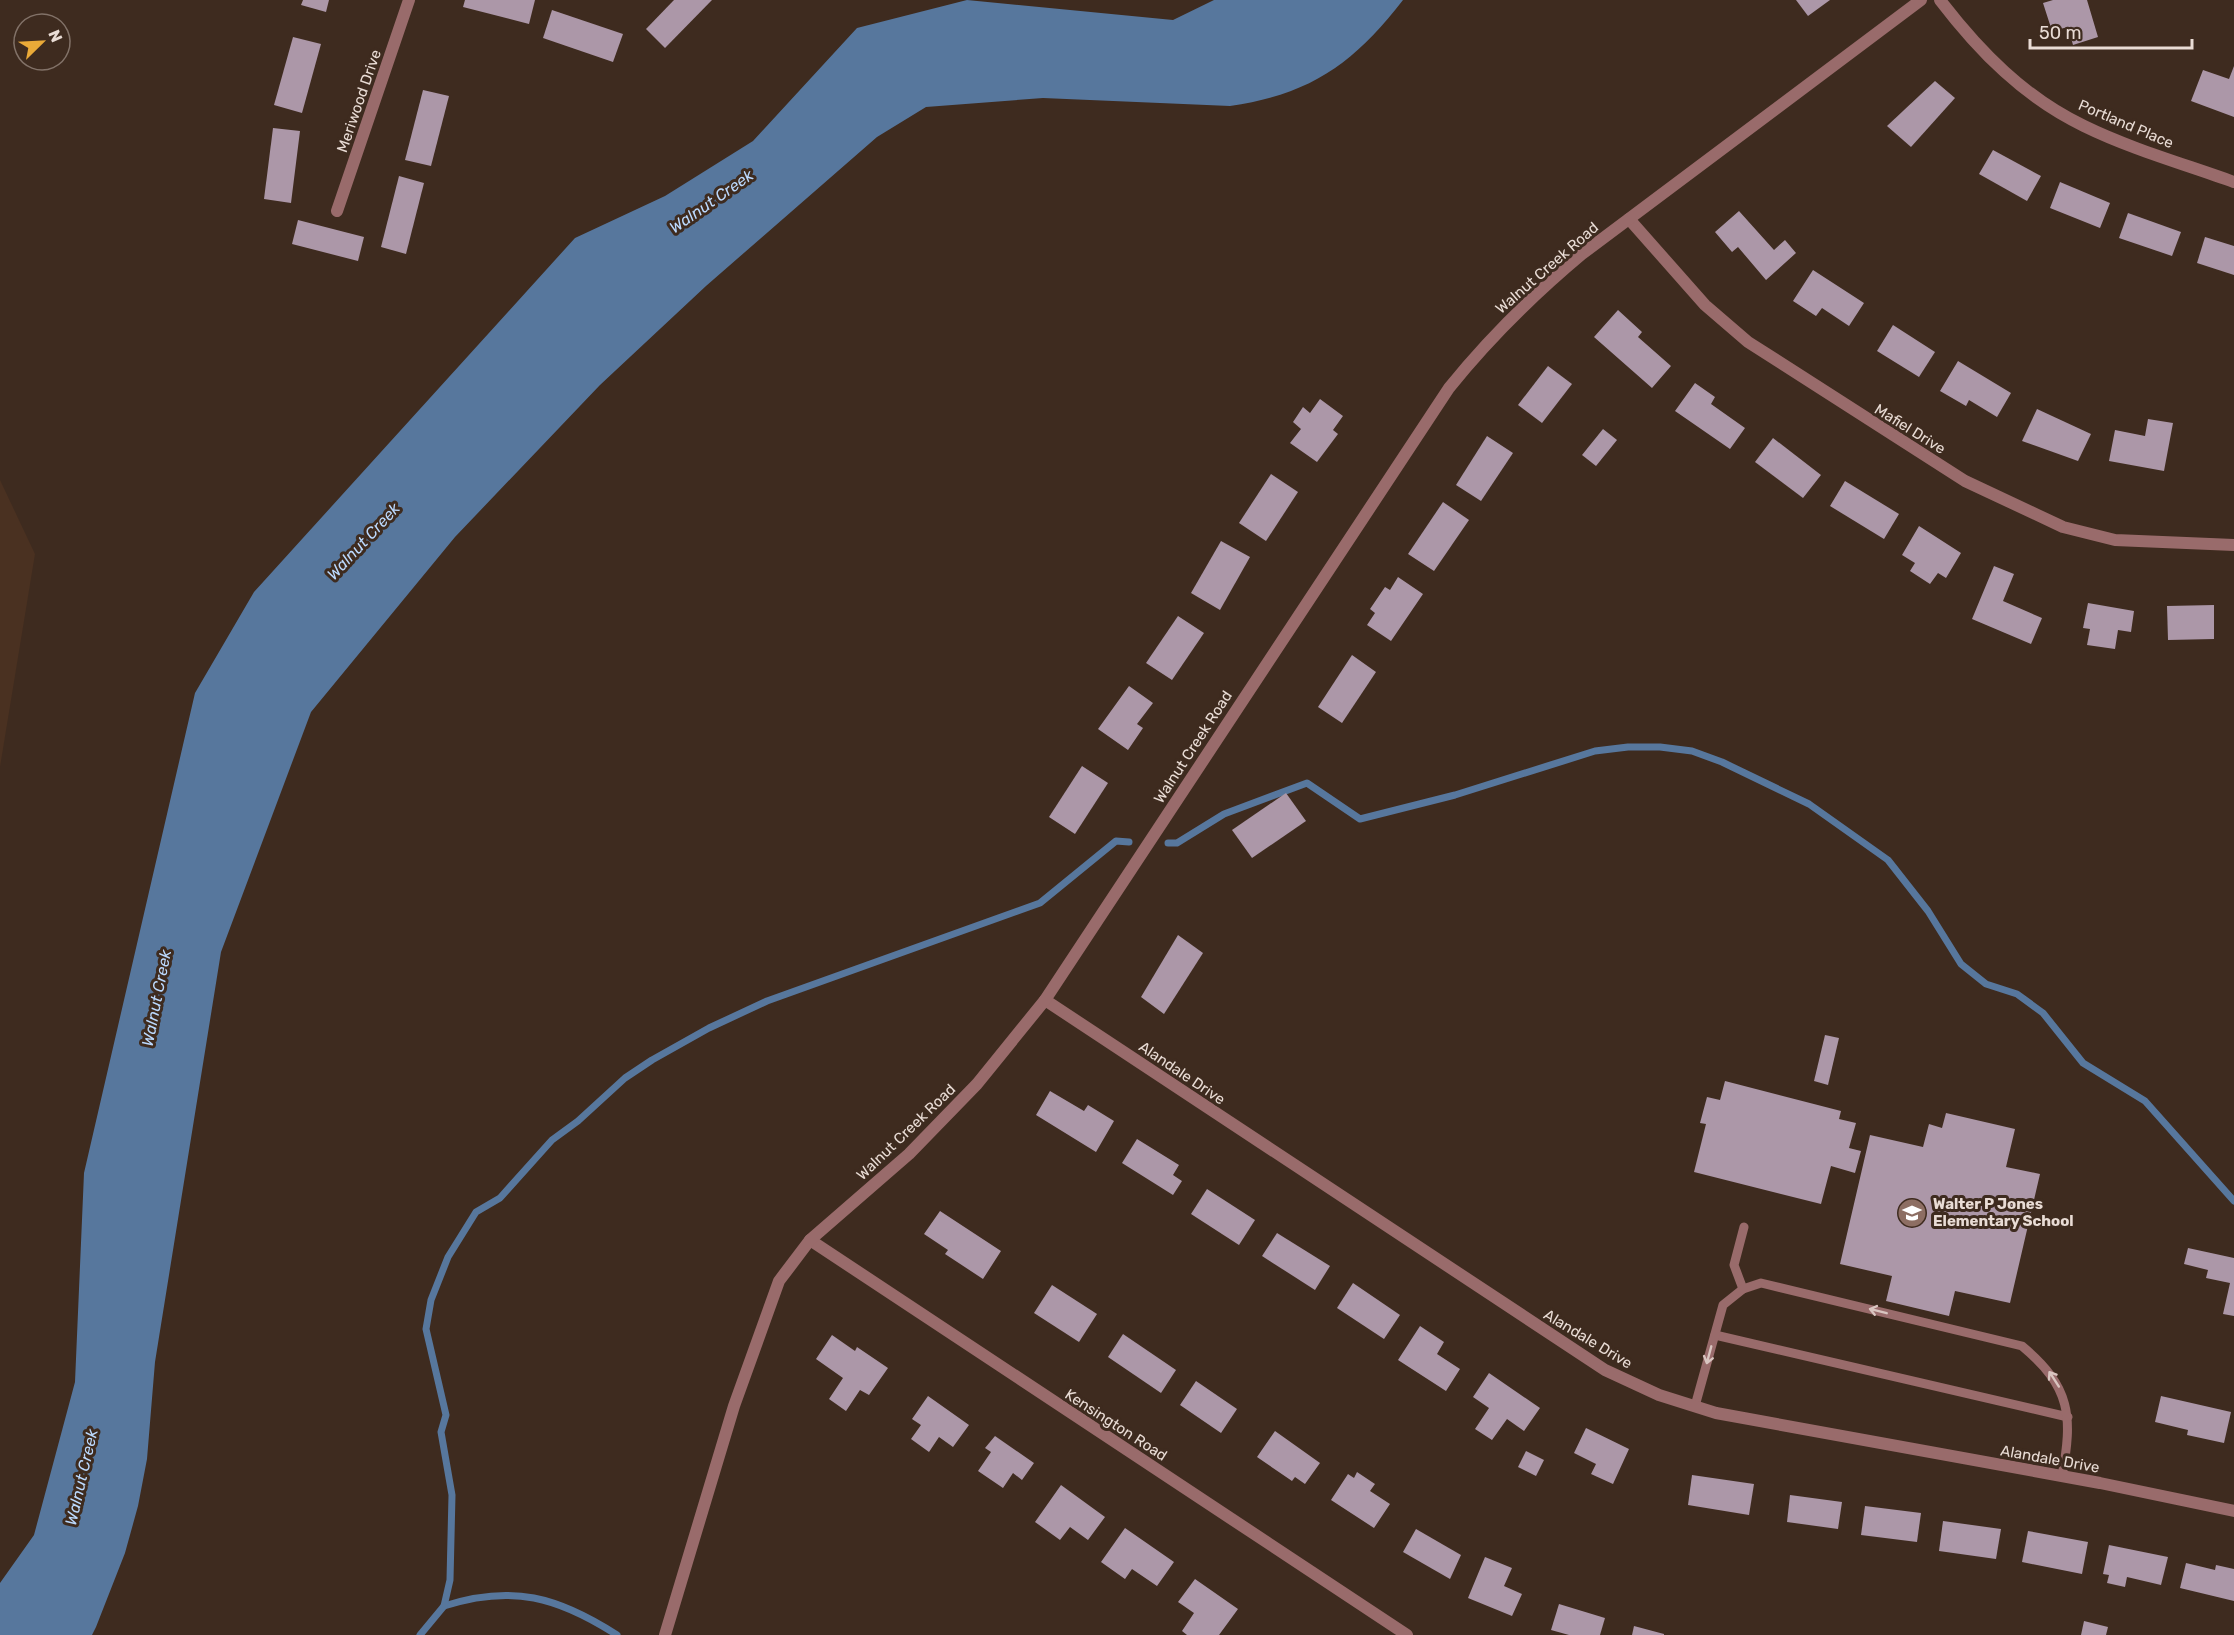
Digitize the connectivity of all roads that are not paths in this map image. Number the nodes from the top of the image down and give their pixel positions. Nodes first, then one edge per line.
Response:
1 (409, 0) edge
2 (1921, 0) edge
3 (1940, 0) edge
4 (2234, 182) edge
5 (337, 211) dead end
6 (1629, 219) junction
7 (2234, 546) edge
8 (1045, 1000) junction
9 (1744, 1227) dead end
10 (810, 1240) junction
11 (1743, 1289) junction
12 (1715, 1335) junction
13 (1695, 1406) junction
14 (2068, 1418) junction
15 (2062, 1476) junction
16 (2234, 1511) edge
17 (665, 1635) edge
18 (1407, 1635) edge

1 - 5 street, Meriwood Drive
2 - 6 street, Walnut Creek Road
3 - 4 street, Portland Place
6 - 7 street, Mafiel Drive
6 - 8 street, Walnut Creek Road
8 - 10 street, Walnut Creek Road
8 - 13 street, Alandale Drive
9 - 11 lane
10 - 17 street, Walnut Creek Road
10 - 18 street, Kensington Road
11 - 12 lane
14 -> 11 lane
12 -> 13 lane
12 - 14 lane
13 - 15 street, Alandale Drive
14 - 15 lane
15 - 16 street, Alandale Drive

